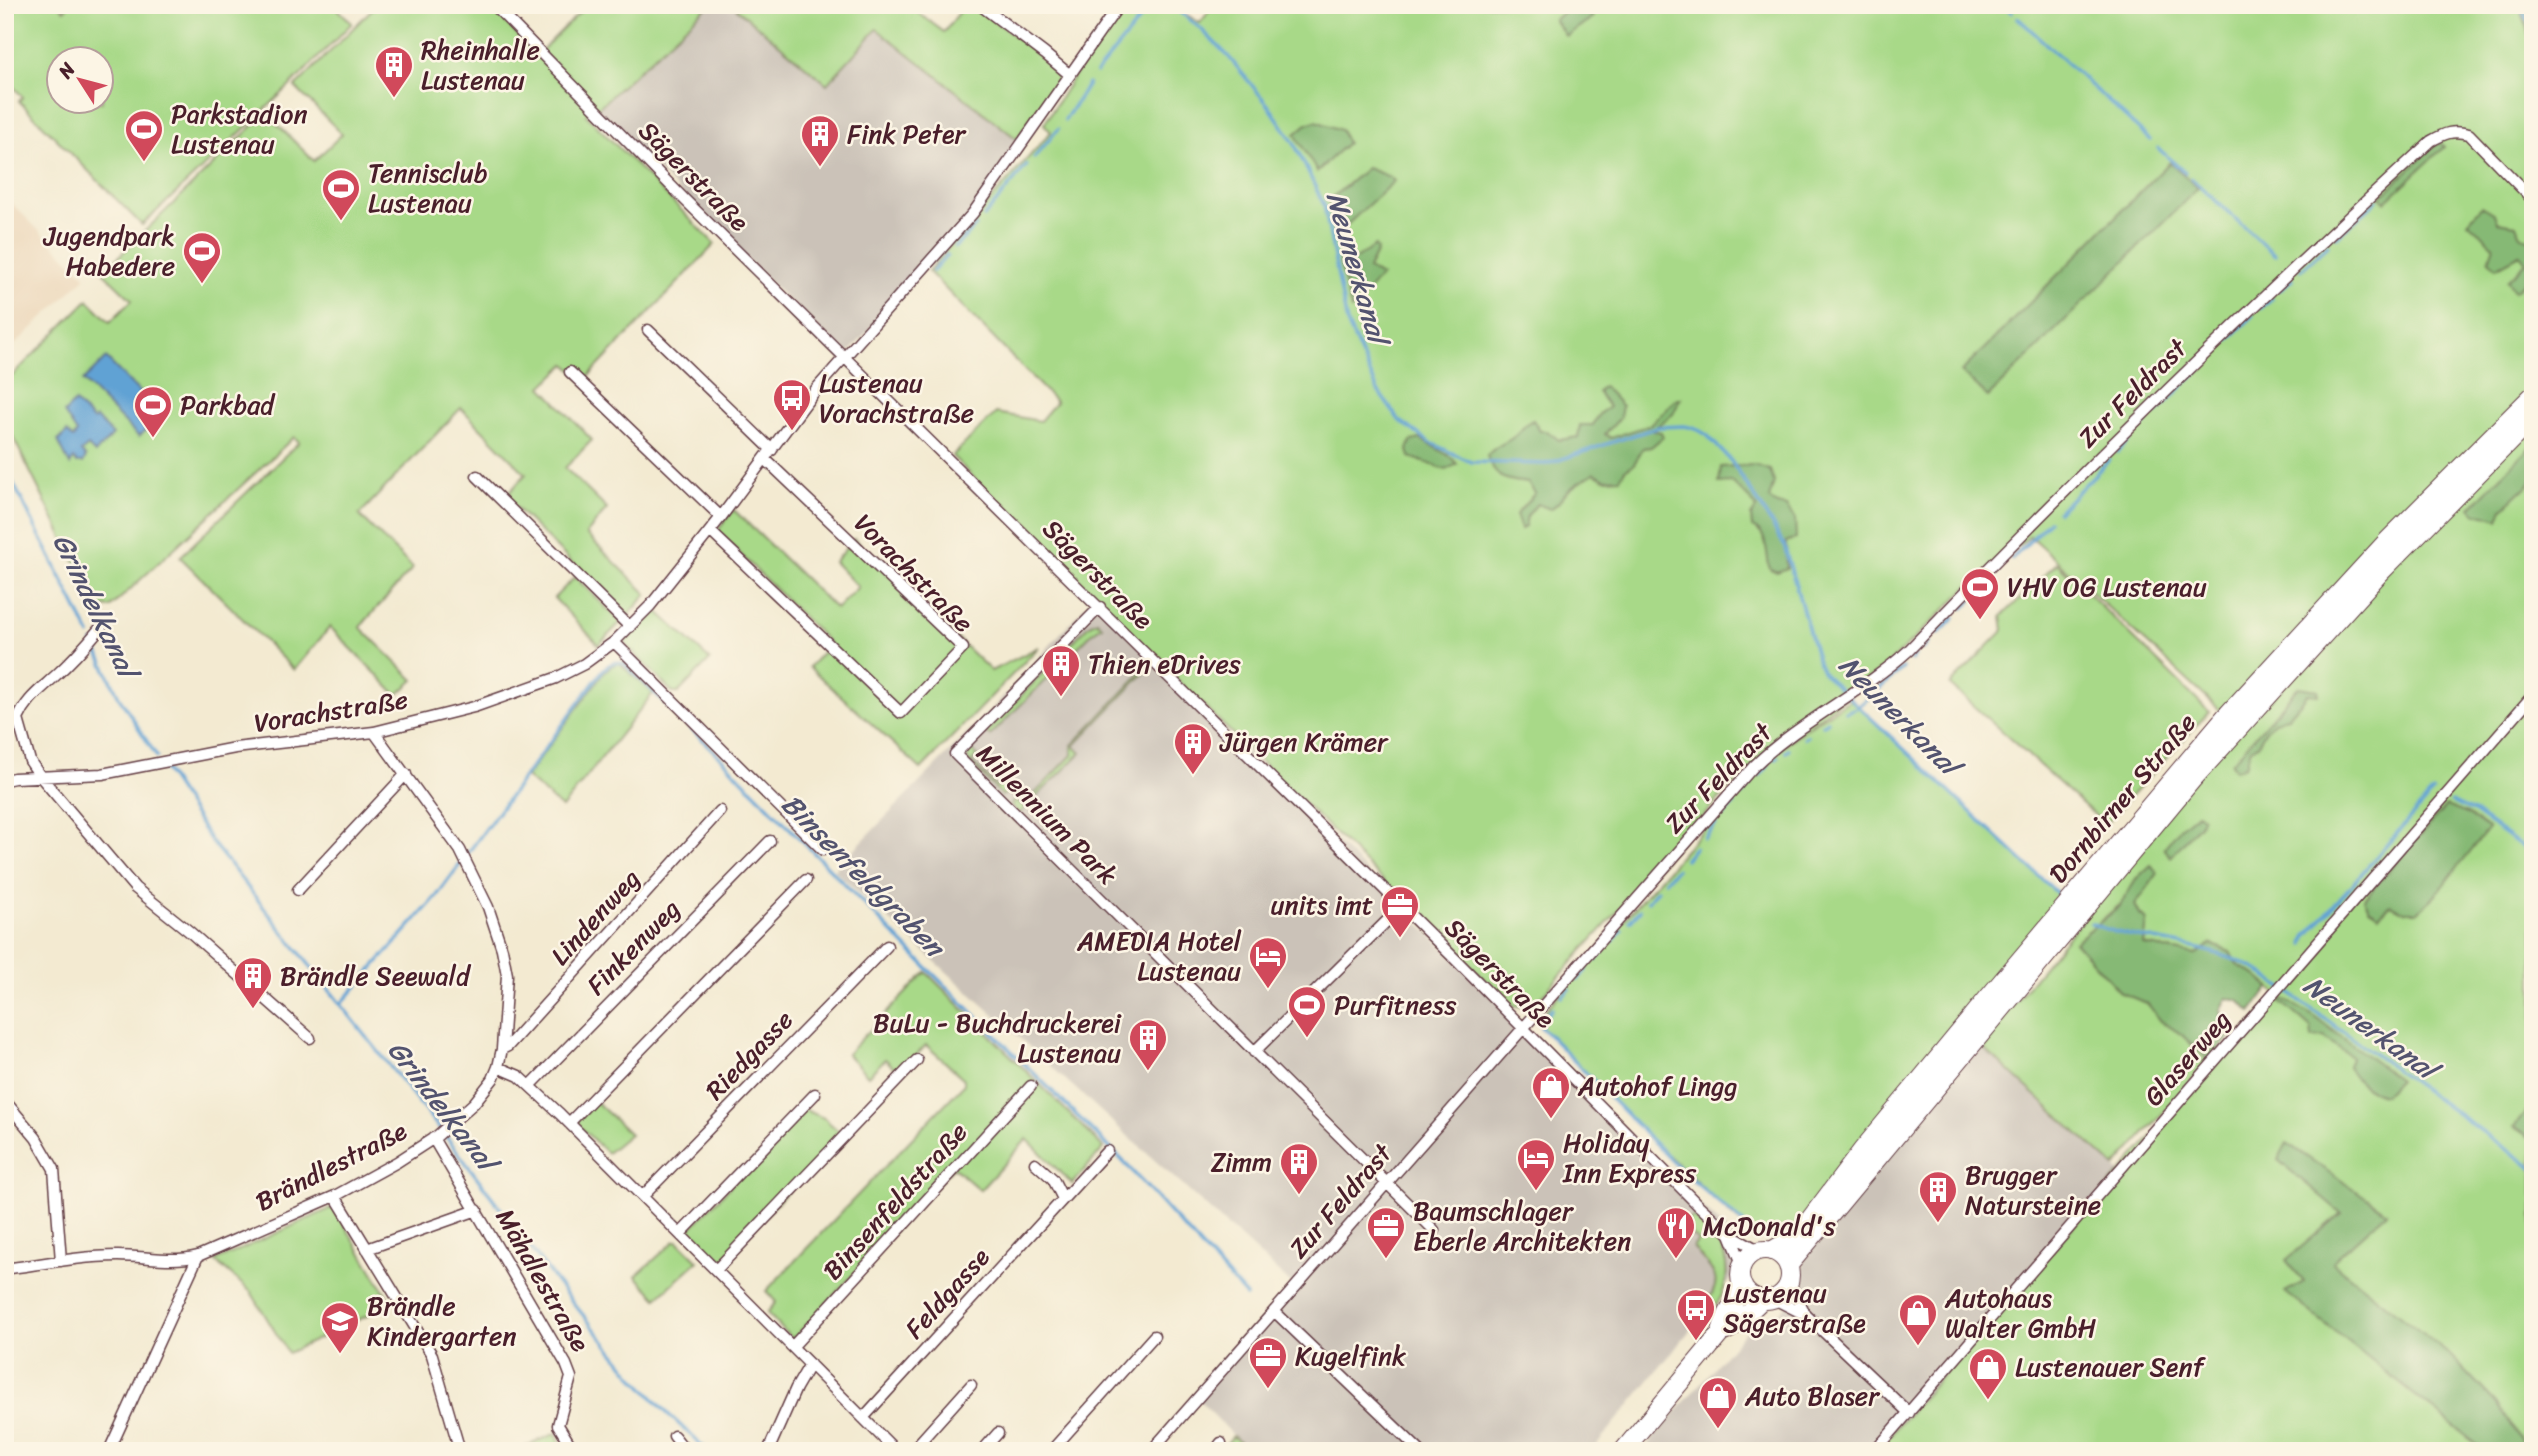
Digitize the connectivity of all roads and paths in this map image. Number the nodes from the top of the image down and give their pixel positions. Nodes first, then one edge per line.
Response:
1 (494, 5) edge
2 (980, 5) edge
3 (1119, 5) edge
4 (1070, 75) junction
5 (2533, 200) edge
6 (648, 330) dead end
7 (845, 357) junction
8 (570, 372) dead end
9 (2533, 395) edge
10 (2533, 418) edge
11 (768, 454) junction
12 (477, 476) dead end
13 (721, 517) junction
14 (710, 531) junction
15 (1100, 607) junction
16 (630, 626) junction
17 (99, 630) dead end
18 (614, 642) junction
19 (2533, 695) edge
20 (374, 732) junction
21 (406, 774) junction
22 (40, 776) junction
23 (5, 780) edge
24 (720, 811) dead end
25 (769, 841) dead end
26 (823, 850) dead end
27 (806, 880) dead end
28 (298, 890) dead end
29 (1401, 907) junction
30 (887, 946) dead end
31 (1522, 1028) junction
32 (310, 1038) dead end
33 (502, 1049) junction
34 (1254, 1052) junction
35 (917, 1060) dead end
36 (498, 1067) junction
37 (530, 1086) junction
38 (1031, 1086) dead end
39 (815, 1094) dead end
40 (5, 1101) edge
41 (569, 1123) junction
42 (435, 1137) junction
43 (1107, 1151) dead end
44 (1035, 1163) dead end
45 (1387, 1182) junction
46 (335, 1196) junction
47 (643, 1196) junction
48 (1063, 1199) junction
49 (477, 1210) junction
50 (1434, 1230) dead end
51 (681, 1233) junction
52 (1730, 1234) junction
53 (367, 1249) junction
54 (1765, 1251) junction
55 (198, 1256) junction
56 (61, 1261) junction
57 (1742, 1266) junction
58 (5, 1269) edge
59 (717, 1269) junction
60 (1789, 1274) junction
61 (1743, 1286) junction
62 (1768, 1299) junction
63 (1274, 1311) junction
64 (1806, 1315) junction
65 (1721, 1333) junction
66 (1154, 1336) dead end
67 (793, 1346) junction
68 (810, 1364) junction
69 (971, 1385) dead end
70 (1909, 1413) junction
71 (863, 1418) junction
72 (998, 1433) dead end
73 (674, 1436) dead end
74 (109, 1451) edge
75 (460, 1451) edge
76 (574, 1451) edge
77 (686, 1451) edge
78 (768, 1451) edge
79 (896, 1451) edge
80 (912, 1451) edge
81 (982, 1451) edge
82 (1051, 1451) edge
83 (1151, 1451) edge
84 (1420, 1451) edge
85 (1623, 1451) edge
86 (1875, 1451) edge

1 - 7 street, Sägerstraße
2 - 4 street
3 - 4 street, Vorachstraße
4 - 7 street, Vorachstraße
5 - 31 street, Zur Feldrast
6 - 11 street, Vorachstraße
7 - 11 street, Vorachstraße
7 - 15 street, Sägerstraße
8 - 13 street
9 - 54 main road, Dornbirner Straße
10 - 60 main road, Dornbirner Straße
11 - 13 street, Vorachstraße
11 - 14 street, Vorachstraße
12 - 16 street
13 - 14 street, Vorachstraße
14 - 16 street, Vorachstraße
15 - 29 street, Sägerstraße
15 - 34 street, Millennium Park
16 - 18 street, Vorachstraße
17 - 22 street
18 - 20 street, Vorachstraße
18 - 26 street
19 - 70 street, Glaserweg
20 - 21 street, Brändlestraße
20 - 22 street, Vorachstraße
21 - 28 street
21 - 33 street, Brändlestraße
22 - 23 street, Vorachstraße
22 - 32 street
24 - 33 street, Lindenweg
25 - 37 street, Finkenweg
27 - 41 street
29 - 31 street, Sägerstraße
29 - 34 street
30 - 47 street, Riedgasse
31 - 45 street, Zur Feldrast
31 - 52 street, Sägerstraße
33 - 36 street, Brändlestraße
34 - 45 street, Millennium Park
35 - 59 street
36 - 37 street
36 - 42 street, Brändlestraße
37 - 41 street
38 - 67 street, Binsenfeldstraße
39 - 51 street
40 - 56 street
41 - 47 street
42 - 46 street, Brändlestraße
42 - 49 street, Mähdlestraße
43 - 48 street, Feldgasse
44 - 48 street
45 - 50 street, Millennium Park
45 - 63 street, Zur Feldrast
46 - 53 street
46 - 55 street, Brändlestraße
47 - 51 street
48 - 71 street, Feldgasse
49 - 53 street, Mähdlestraße
49 - 76 street, Mähdlestraße
51 - 59 street
52 - 54 street, Sägerstraße
52 - 57 street, Sägerstraße
53 - 75 street
54 - 57 main road, Dornbirner Straße
54 - 60 main road
55 - 56 street, Brändlestraße
55 - 74 street
56 - 58 street, Brändlestraße
57 - 61 main road
59 - 67 street
60 - 62 main road, Dornbirner Straße
60 - 64 street
61 - 62 main road
61 - 65 main road, Dornbirner Straße
62 - 64 street
62 - 65 main road, Dornbirner Straße
63 - 83 street, Zur Feldrast
63 - 84 street
64 - 70 street
65 - 85 main road, Dornbirner Straße
66 - 82 street
67 - 68 street
68 - 71 street
68 - 78 street
69 - 80 street
70 - 86 street, Glaserweg
71 - 79 street
72 - 81 street
73 - 77 street

